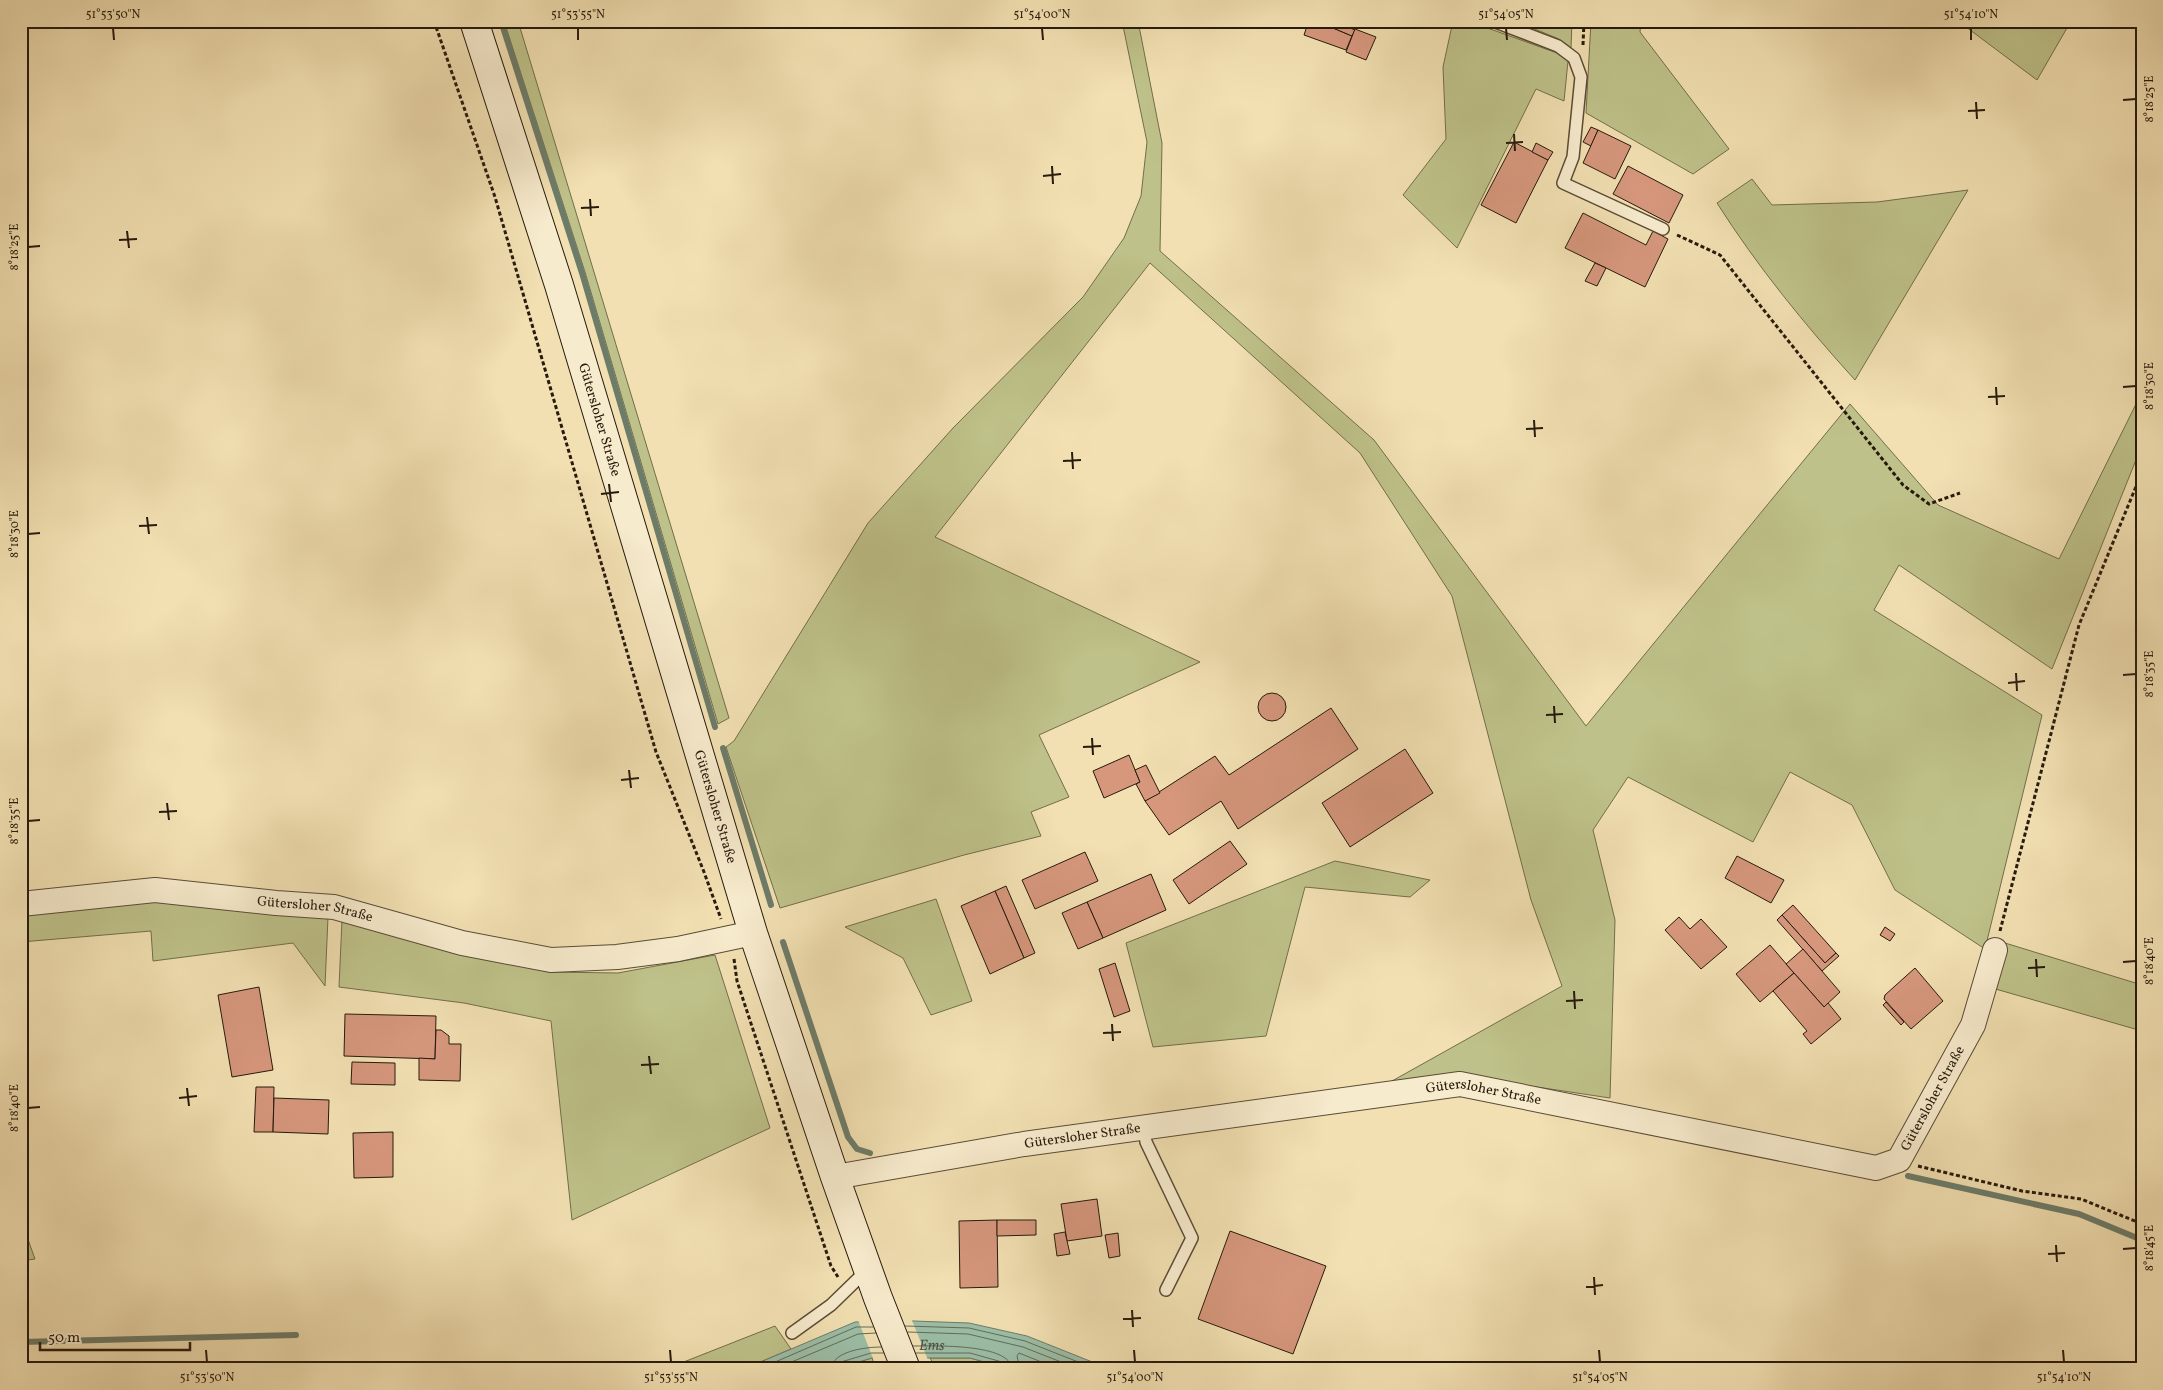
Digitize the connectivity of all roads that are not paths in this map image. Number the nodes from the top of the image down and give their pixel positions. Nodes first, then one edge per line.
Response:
1 (474, 21) edge
2 (1493, 21) edge
3 (1663, 229) road end
4 (21, 904) edge
5 (754, 933) junction
6 (1995, 950) road end
7 (1144, 1129) junction
8 (835, 1176) junction
9 (868, 1269) junction
10 (1166, 1290) dead end
11 (792, 1334) dead end
12 (906, 1369) edge

1 - 5 main road, Gütersloher Straße
2 - 3 lane
4 - 5 street, Gütersloher Straße
5 - 8 main road, Gütersloher Straße
6 - 7 street, Gütersloher Straße
7 - 8 street, Gütersloher Straße
7 - 10 lane
8 - 9 main road, Gütersloher Straße
9 - 11 lane
9 - 12 main road, Gütersloher Straße

